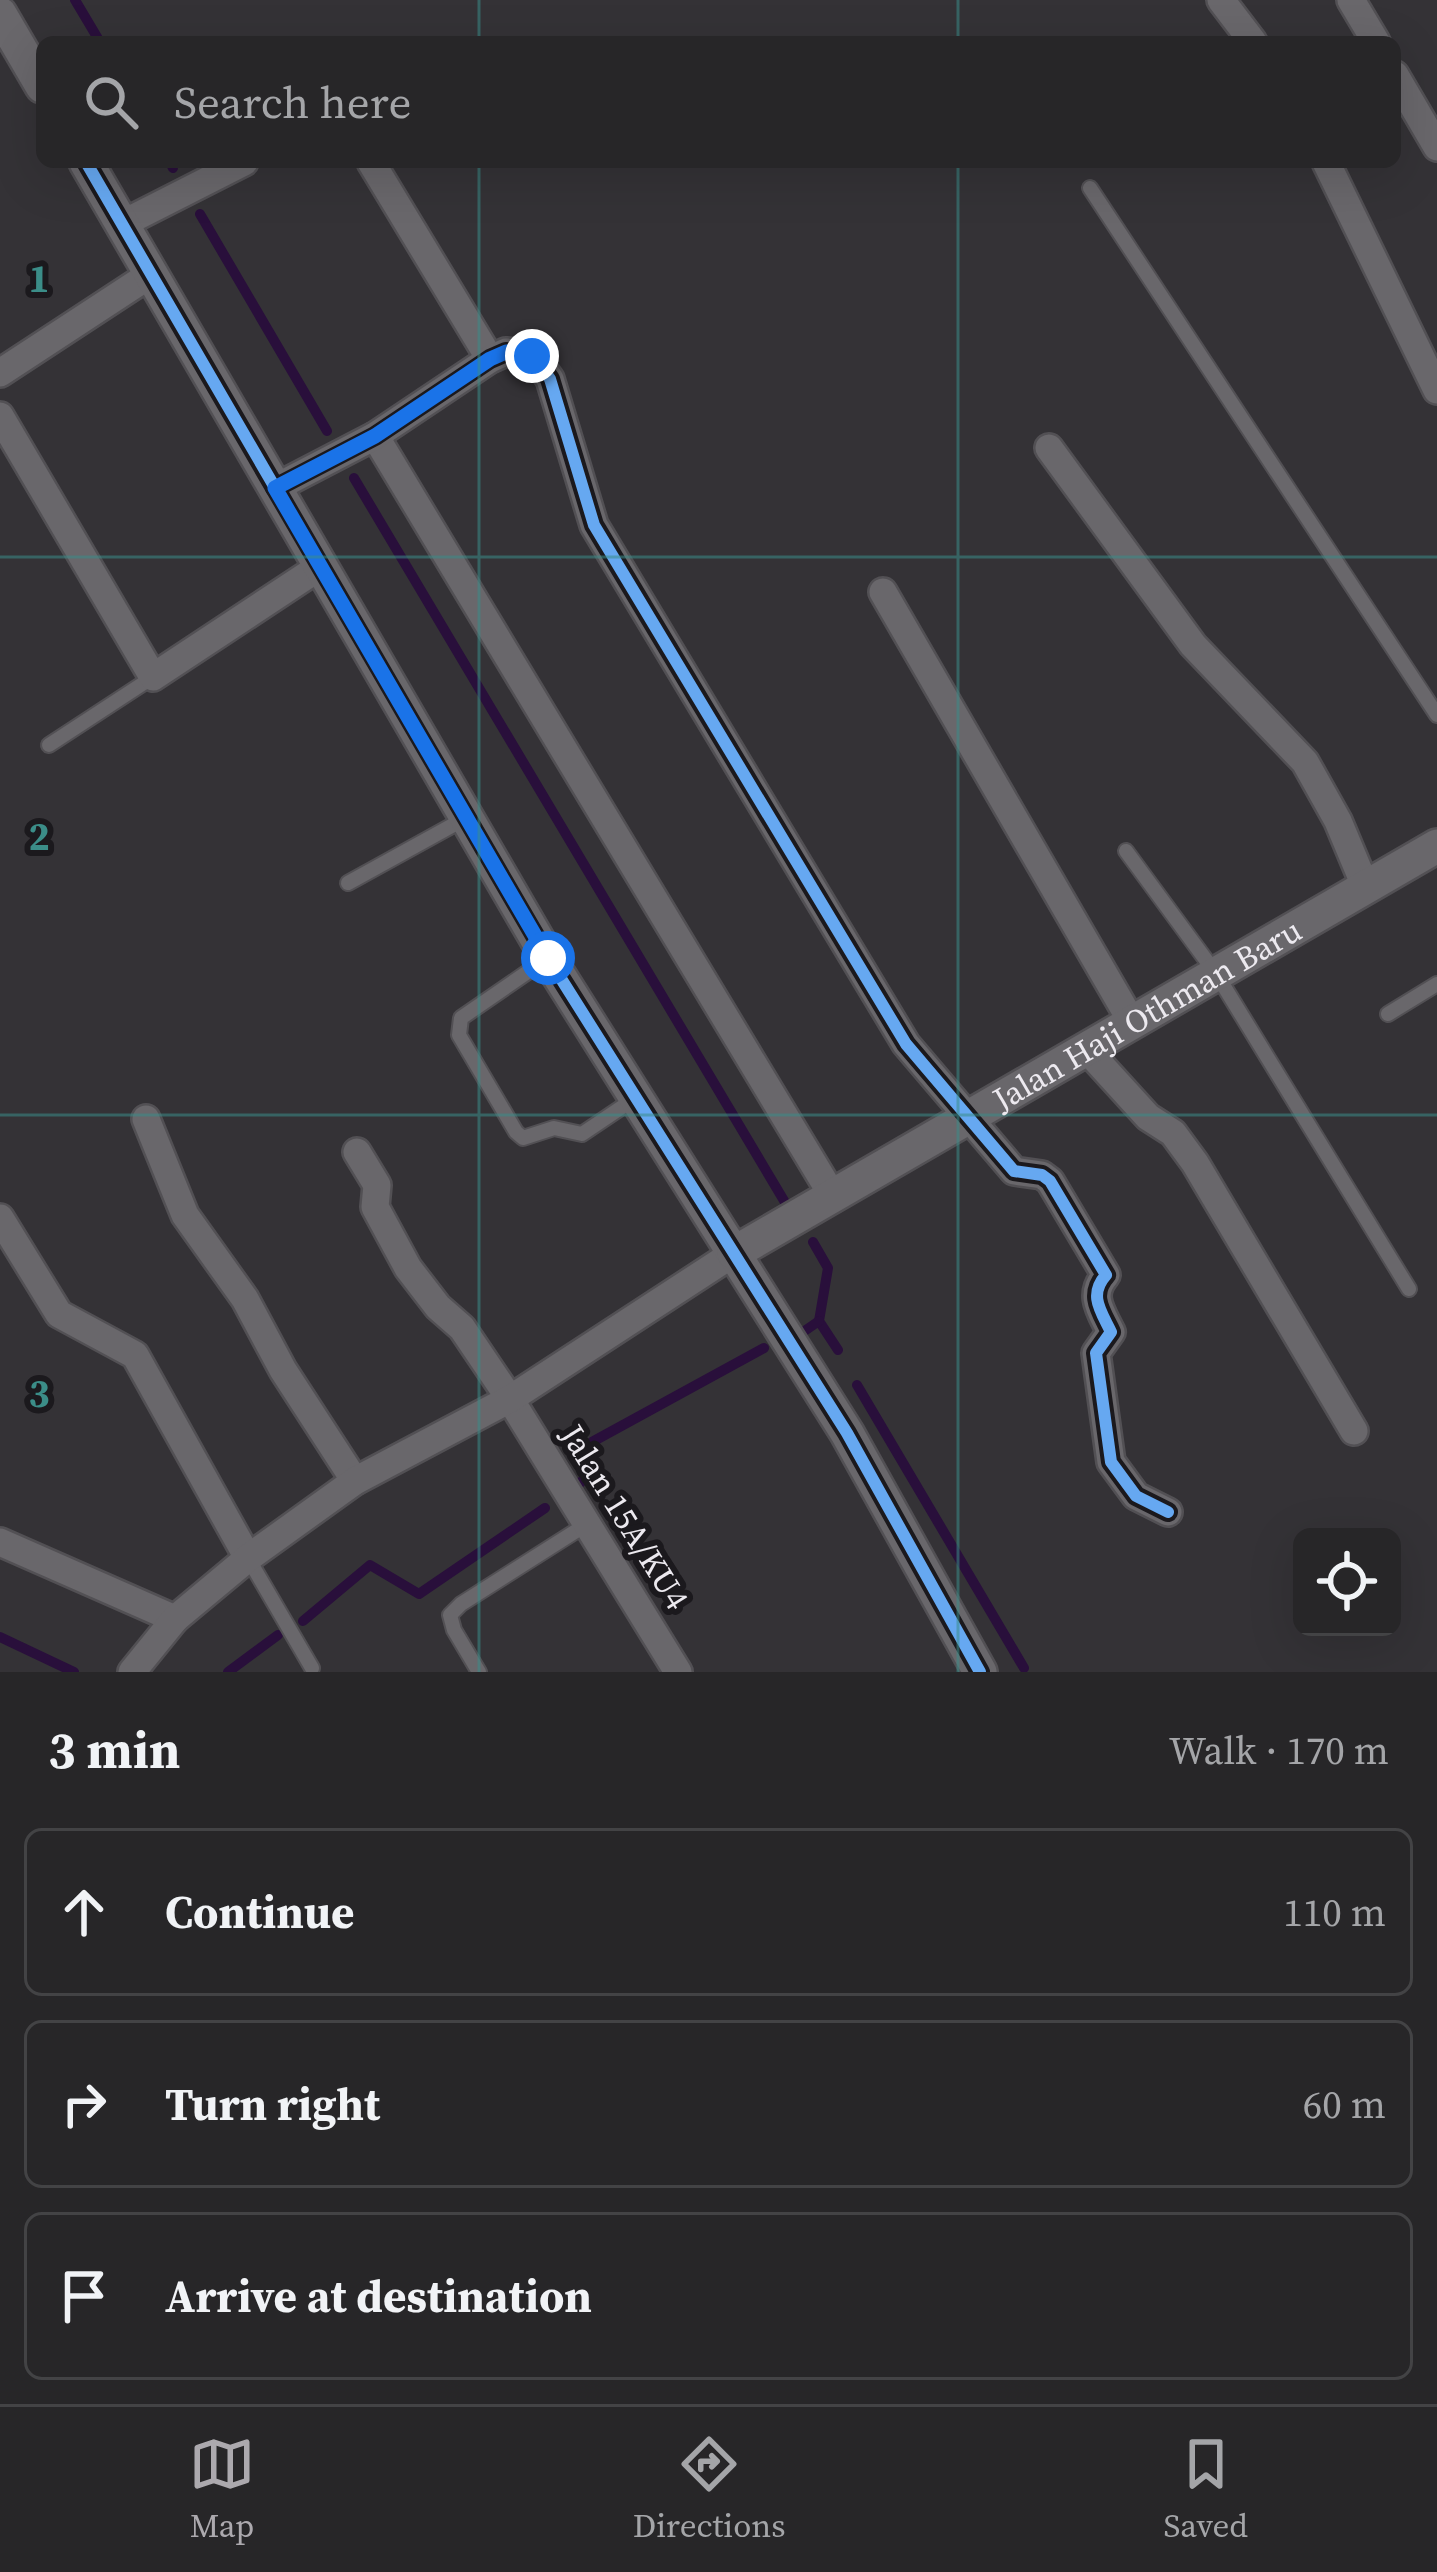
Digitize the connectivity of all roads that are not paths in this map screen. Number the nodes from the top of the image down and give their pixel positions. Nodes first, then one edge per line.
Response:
1 (1221, 0) edge
2 (1351, 0) edge
3 (0, 14) edge
4 (1248, 36) edge
5 (1372, 36) edge
6 (36, 76) edge
7 (1401, 85) edge
8 (1437, 147) edge
9 (89, 168) edge
10 (232, 168) edge
11 (375, 168) edge
12 (1329, 168) edge
13 (1090, 188) dead end
14 (122, 224) junction
15 (151, 274) junction
16 (490, 359) junction
17 (0, 373) edge
18 (1437, 391) edge
19 (0, 416) edge
20 (375, 436) junction
21 (1049, 448) dead end
22 (275, 488) junction
23 (321, 566) junction
24 (883, 592) dead end
25 (154, 676) junction
26 (1437, 715) edge
27 (49, 746) dead end
28 (467, 817) junction
29 (1437, 846) edge
30 (1126, 851) dead end
31 (348, 883) dead end
32 (1366, 888) junction
33 (548, 958) junction
34 (1217, 975) junction
35 (1437, 984) edge
36 (1388, 1014) dead end
37 (1133, 1024) junction
38 (1088, 1050) junction
39 (634, 1099) junction
40 (972, 1118) junction
41 (146, 1119) dead end
42 (357, 1152) dead end
43 (834, 1198) junction
44 (0, 1218) edge
45 (734, 1253) junction
46 (1409, 1289) dead end
47 (510, 1400) junction
48 (1354, 1432) dead end
49 (355, 1481) junction
50 (1168, 1512) dead end
51 (586, 1524) junction
52 (0, 1542) edge
53 (248, 1558) junction
54 (175, 1619) junction
55 (139, 1662) edge
56 (312, 1669) dead end
57 (479, 1672) edge
58 (678, 1672) edge
59 (980, 1672) edge

1 - 4 street
2 - 5 street
3 - 6 street
7 - 8 street
9 - 14 street
10 - 14 street
11 - 16 street
12 - 18 street
13 - 26 lane
14 - 15 street
15 - 17 street
15 - 22 street
16 - 20 street
16 - 40 street
19 - 25 street
20 - 22 street
20 - 43 street
21 - 32 street
22 - 23 street
23 - 25 street
23 - 28 street
24 - 37 street
25 - 27 lane
28 - 31 lane
28 - 33 street
29 - 32 street, Jalan Haji Othman Baru
30 - 34 lane
32 - 34 street, Jalan Haji Othman Baru
33 - 39 street
33 - 39 lane
34 - 37 street, Jalan Haji Othman Baru
34 - 46 lane
35 - 36 lane
37 - 38 street, Jalan Haji Othman Baru
38 - 40 street, Jalan Haji Othman Baru
38 - 48 street
39 - 45 street
40 - 43 street, Jalan Haji Othman Baru
40 - 50 street
41 - 49 street
42 - 47 street, Jalan 15A/KU4
43 - 45 street, Jalan Haji Othman Baru
44 - 53 street
45 - 47 street
45 - 59 street
47 - 49 street
47 - 51 street, Jalan 15A/KU4
49 - 53 street
51 - 57 lane
51 - 58 street, Jalan 15A/KU4
52 - 54 street
53 - 54 street
53 - 56 lane
54 - 55 street

